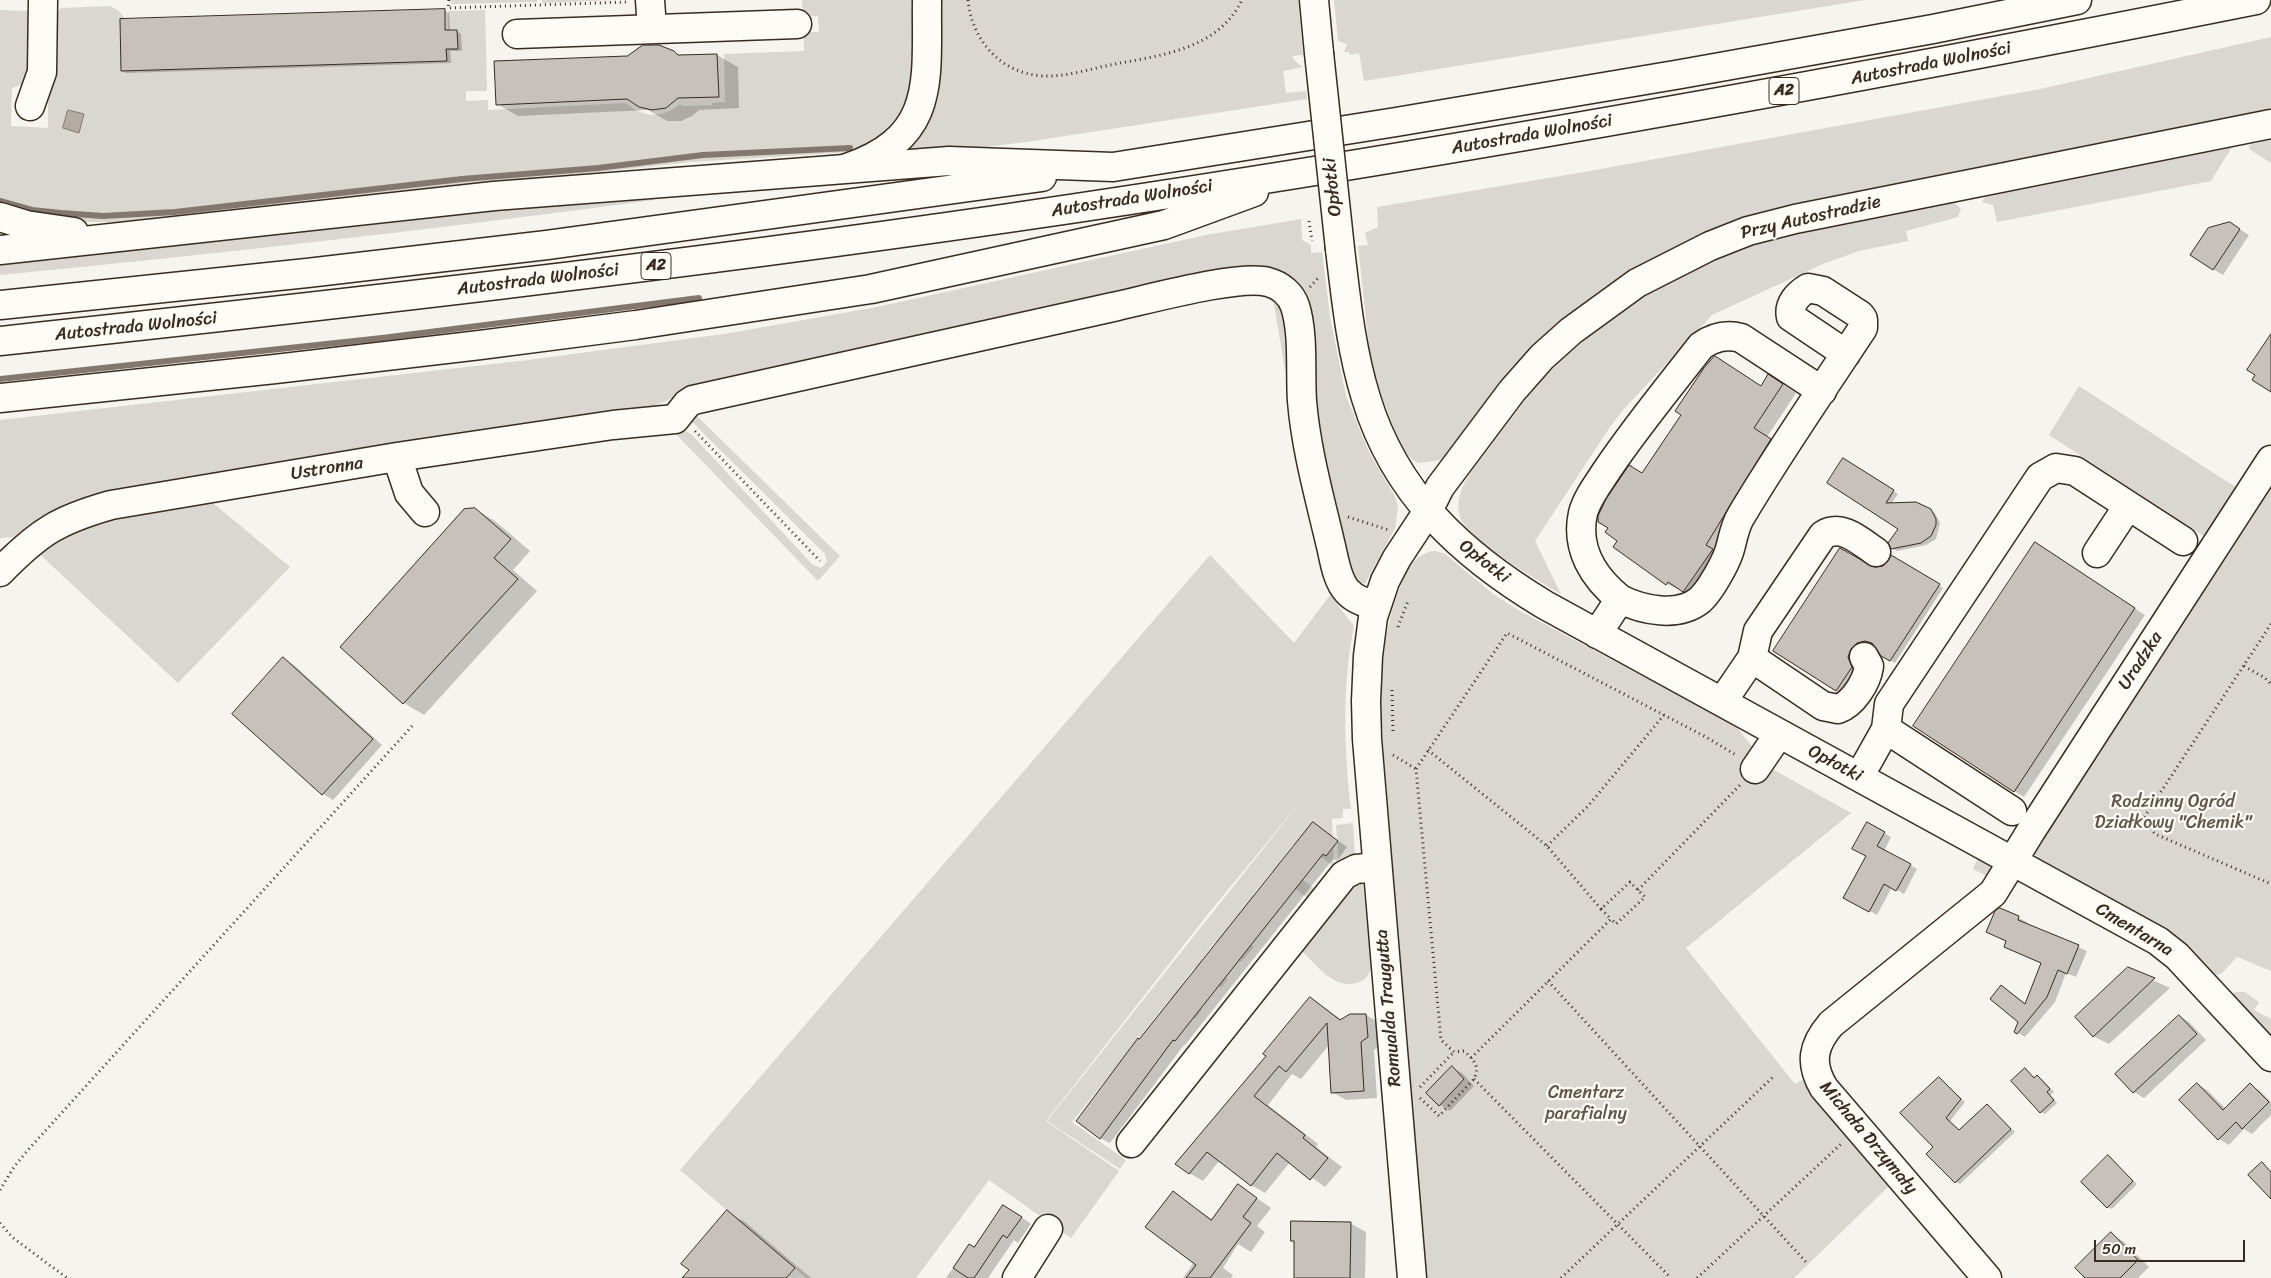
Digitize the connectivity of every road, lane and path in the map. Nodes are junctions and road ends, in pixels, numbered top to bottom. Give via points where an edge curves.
1 (43, 0) edge
2 (449, 0) edge
3 (540, 0) edge
4 (927, 0) edge
5 (968, 0) edge
6 (1242, 0) edge
7 (1314, 0) edge
8 (2077, 0) edge
9 (2256, 0) edge
10 (643, 1) edge
11 (540, 6) junction
12 (797, 24) dead end
13 (652, 29) junction
14 (517, 34) dead end
15 (30, 106) dead end
16 (2271, 124) edge
17 (1113, 167) junction
18 (843, 170) junction
19 (1310, 172) junction
20 (0, 217) edge
21 (1309, 221) dead end
22 (145, 234) junction
23 (1312, 241) dead end
24 (0, 250) edge
25 (0, 305) edge
26 (0, 341) edge
27 (1846, 354) dead end
28 (1822, 392) junction
29 (0, 398) edge
30 (675, 419) junction
31 (397, 457) junction
32 (2271, 460) edge
33 (2128, 506) junction
34 (1428, 511) junction
35 (425, 512) dead end
36 (1323, 512) junction
37 (1396, 534) dead end
38 (2183, 541) dead end
39 (10, 546) edge
40 (1876, 552) dead end
41 (2097, 553) dead end
42 (820, 560) dead end
43 (0, 572) edge
44 (1620, 599) junction
45 (1408, 601) dead end
46 (1376, 605) junction
47 (2271, 624) edge
48 (1397, 631) dead end
49 (1597, 634) junction
50 (1864, 657) dead end
51 (1752, 658) junction
52 (2244, 666) junction
53 (1392, 683) dead end
54 (2271, 684) edge
55 (1722, 702) junction
56 (1664, 715) junction
57 (414, 724) dead end
58 (1886, 729) junction
59 (1779, 734) junction
60 (1380, 738) junction
61 (1393, 747) dead end
62 (1428, 750) junction
63 (1416, 769) junction
64 (1756, 769) junction
65 (1859, 777) junction
66 (2012, 811) dead end
67 (1547, 846) junction
68 (1377, 867) junction
69 (2013, 869) junction
70 (2271, 884) edge
71 (1638, 890) junction
72 (1601, 909) junction
73 (1611, 919) junction
74 (1548, 981) junction
75 (1454, 1052) junction
76 (1471, 1058) junction
77 (2271, 1058) edge
78 (1773, 1077) dead end
79 (1474, 1079) junction
80 (1844, 1141) dead end
81 (1131, 1143) dead end
82 (1700, 1146) junction
83 (0, 1190) edge
84 (1764, 1216) junction
85 (0, 1224) edge
86 (1618, 1224) junction
87 (1048, 1229) dead end
88 (1806, 1262) dead end
89 (67, 1278) edge
90 (1017, 1278) edge
91 (1412, 1278) edge
92 (1561, 1278) edge
93 (1671, 1278) edge
94 (1697, 1278) edge
95 (1987, 1278) edge

1 - 15 main road via 42,72
2 - 11 path via 448,8
3 - 11 path
4 - 18 main road via 926,84 916,114 907,129 887,149
5 - 6 path via 982,43 1000,62 1015,70 1045,76 1189,48 1227,22
7 - 34 main road, Opłotki, bridge via 1340,249 1356,363 1366,400 1389,453
8 - 17 main road, Autostrada Wolności / A2 via 1933,29 1416,119
9 - 19 main road, Autostrada Wolności / A2 via 1795,89
10 - 11 path
10 - 13 main road
12 - 13 main road
13 - 14 main road
16 - 34 main road, Przy Autostradzie via 1778,223 1690,254 1619,294 1542,357 1512,391 1440,487
17 - 18 main road via 950,161
17 - 25 main road, Autostrada Wolności / A2 via 547,245
18 - 22 main road via 494,196
19 - 26 main road, Autostrada Wolności / A2 via 734,256 309,308
19 - 29 main road via 1164,225 894,286 626,327
20 - 22 main road via 58,230
21 - 23 path
22 - 24 main road
27 - 28 main road
28 - 44 main road via 1740,517 1726,559 1700,600 1680,608 1658,610
28 - 44 main road via 1741,338 1715,338 1701,346 1617,455 1583,513 1586,559 1600,580
30 - 31 main road, Ustronna
30 - 36 main road via 693,400 1181,292 1243,281 1264,281 1283,290 1295,307 1305,429
30 - 42 path via 702,437
31 - 35 main road via 408,493
31 - 39 main road, Ustronna via 111,505 75,516
32 - 69 main road, Uradzka
33 - 38 main road
33 - 41 main road
33 - 58 main road via 2075,471 2056,468 2040,477 1889,704
34 - 46 main road, Przy Autostradzie via 1397,558
34 - 49 main road, Opłotki via 1460,545 1501,577
36 - 37 path via 1336,513
36 - 46 main road via 1345,590 1358,600
39 - 43 main road, Ustronna
40 - 51 main road via 1844,532 1829,531 1823,535 1758,631
44 - 49 main road
45 - 48 path
46 - 60 main road, Romualda Traugutta via 1367,664
47 - 52 path
49 - 55 main road, Opłotki
50 - 51 main road via 1869,666 1865,680 1848,704 1838,710 1823,706
51 - 55 main road
52 - 54 path
52 - 70 path via 2143,819 2155,834
53 - 60 path
55 - 59 main road, Opłotki
56 - 62 path via 1507,633
56 - 64 path
56 - 67 path via 1588,806
57 - 83 path via 28,1150
58 - 65 main road
58 - 66 main road
59 - 64 main road
59 - 65 main road, Opłotki
60 - 68 main road, Romualda Traugutta
61 - 63 path via 1393,756
62 - 63 path
62 - 67 path
63 - 75 path via 1441,1040
64 - 71 path
65 - 69 main road, Opłotki
67 - 72 path
68 - 81 main road via 1356,869 1344,875
68 - 91 main road, Romualda Traugutta
69 - 77 main road, Cmentarna via 2148,935 2167,948
69 - 95 main road, Michała Drzymały via 1993,892 1831,1024 1817,1043 1815,1055 1818,1078 1824,1088
71 - 72 path via 1630,882
71 - 73 path via 1645,897 1616,924
72 - 73 path
73 - 74 path
74 - 76 path
74 - 82 path
75 - 76 path via 1464,1052
75 - 79 path via 1414,1093 1439,1116
76 - 79 path via 1476,1063
78 - 82 path
79 - 86 path
80 - 84 path
82 - 84 path
82 - 86 path
84 - 88 path
84 - 94 path
85 - 89 path via 12,1237
86 - 92 path
86 - 93 path
87 - 90 main road

